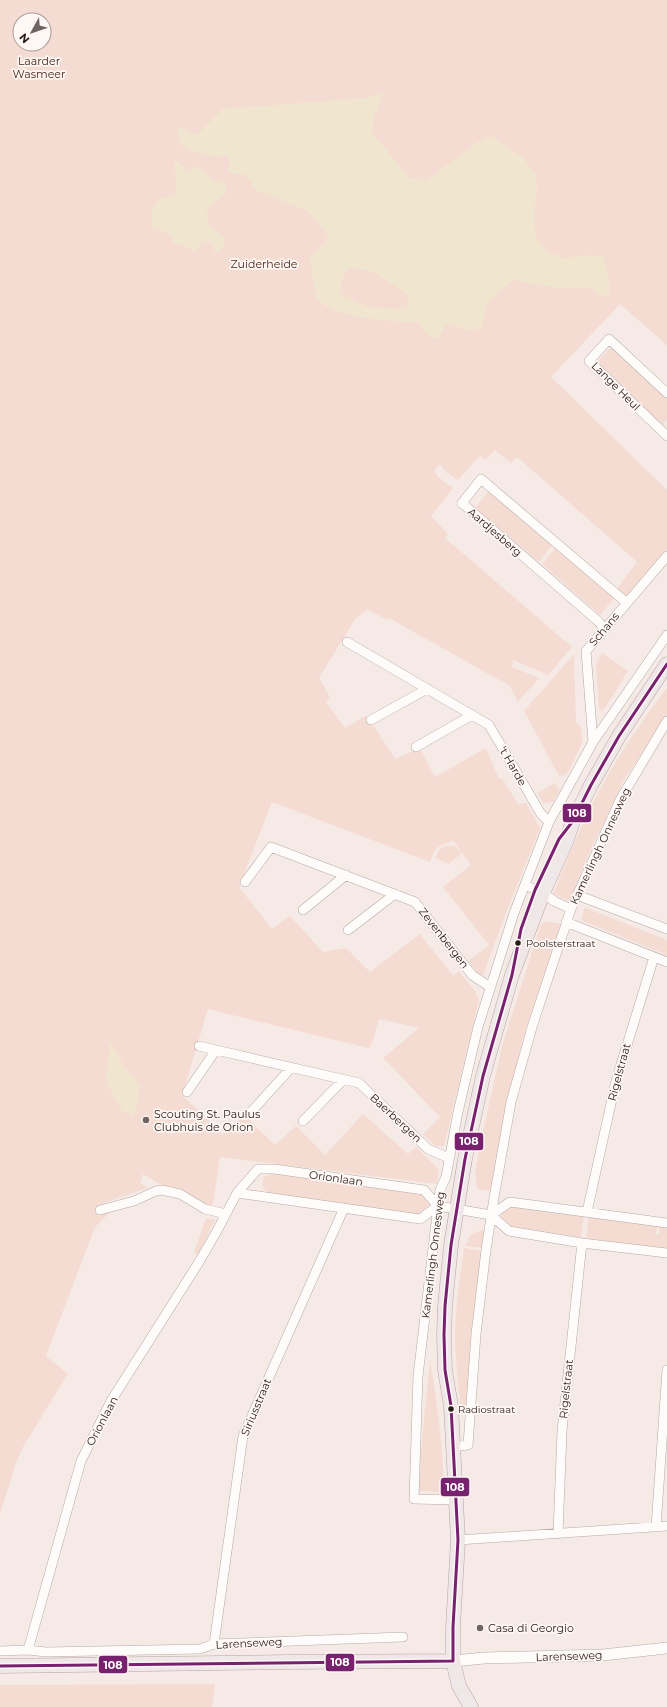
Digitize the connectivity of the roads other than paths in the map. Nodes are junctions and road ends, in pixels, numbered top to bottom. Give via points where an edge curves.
1 (667, 394) edge
2 (667, 436) edge
3 (667, 556) edge
4 (627, 604) junction
5 (604, 629) junction
6 (667, 635) edge
7 (347, 642) dead end
8 (667, 664) edge
9 (427, 690) junction
10 (472, 715) junction
11 (371, 720) dead end
12 (667, 721) edge
13 (593, 742) junction
14 (416, 747) dead end
15 (549, 822) junction
16 (346, 875) junction
17 (245, 882) dead end
18 (535, 889) junction
19 (395, 894) junction
20 (577, 895) junction
21 (571, 909) junction
22 (303, 910) dead end
23 (566, 922) junction
24 (666, 927) edge
25 (348, 930) dead end
26 (654, 957) junction
27 (667, 962) edge
28 (490, 987) junction
29 (199, 1046) dead end
30 (216, 1050) junction
31 (292, 1068) junction
32 (343, 1080) junction
33 (187, 1092) dead end
34 (250, 1113) dead end
35 (303, 1121) dead end
36 (449, 1158) junction
37 (236, 1193) junction
38 (438, 1206) junction
39 (344, 1208) junction
40 (457, 1209) junction
41 (100, 1210) dead end
42 (587, 1212) junction
43 (226, 1214) junction
44 (491, 1214) junction
45 (667, 1223) edge
46 (582, 1243) junction
47 (667, 1253) edge
48 (667, 1370) edge
49 (453, 1447) junction
50 (456, 1500) junction
51 (667, 1526) edge
52 (656, 1527) junction
53 (558, 1534) junction
54 (458, 1540) junction
55 (403, 1637) dead end
56 (214, 1644) junction
57 (667, 1648) edge
58 (28, 1650) junction
59 (0, 1651) edge
60 (453, 1661) junction
61 (0, 1666) edge
62 (471, 1707) edge

1 - 2 street, Lange Heul via 609,339 589,361
3 - 4 street, Schans
4 - 5 street, Schans
4 - 5 street, Aardjesberg via 481,479 462,503
5 - 13 street, Schans via 586,651
6 - 13 street, Kamerlingh Onnesweg
7 - 9 street, 't Harde
8 - 18 main road, Kamerlingh Onnesweg via 619,736 573,821 559,839
9 - 10 street, 't Harde
9 - 11 street
10 - 14 street
10 - 15 street, 't Harde via 489,725 541,814
12 - 20 street, Kamerlingh Onnesweg via 620,800
13 - 15 street, Kamerlingh Onnesweg
15 - 18 street, Kamerlingh Onnesweg
16 - 17 street, Zevenbergen via 271,847
16 - 19 street, Zevenbergen
16 - 22 street
18 - 21 street, Kamerlingh Onnesweg
18 - 28 street, Kamerlingh Onnesweg via 514,913
18 - 40 main road, Kamerlingh Onnesweg via 521,929 512,975 483,1076
19 - 25 street
19 - 28 street, Zevenbergen via 415,902 472,975
20 - 21 street, Kamerlingh Onnesweg
20 - 24 street
21 - 23 street, Kamerlingh Onnesweg
23 - 26 street
23 - 44 street, Kamerlingh Onnesweg via 511,1102
26 - 27 street
26 - 42 street, Rigelstraat via 616,1081
28 - 36 street, Kamerlingh Onnesweg via 467,1073
29 - 30 street, Baerbergen
30 - 31 street, Baerbergen
30 - 33 street
31 - 32 street, Baerbergen
31 - 34 street
32 - 35 street
32 - 36 street, Baerbergen via 359,1083 428,1149
36 - 38 street, Kamerlingh Onnesweg
37 - 38 street, Orionlaan via 258,1170 274,1169 424,1190
37 - 39 street
37 - 43 street, Orionlaan
38 - 39 street via 420,1219
38 - 40 street
38 - 50 street, Kamerlingh Onnesweg via 418,1376 414,1498
39 - 56 street, Siriusstraat via 243,1436
40 - 44 street
40 - 49 main road, Kamerlingh Onnesweg via 445,1306 444,1336
41 - 43 street via 162,1190 180,1194 205,1209
42 - 44 street via 510,1202
42 - 45 street
43 - 58 street, Orionlaan via 199,1262 111,1401 81,1461
44 - 46 street via 509,1231
44 - 49 street, Kamerlingh Onnesweg via 476,1334 468,1445
46 - 47 street
46 - 53 street, Rigelstraat via 562,1431
48 - 52 street
49 - 50 main road, Kamerlingh Onnesweg
50 - 54 main road, Kamerlingh Onnesweg
51 - 52 street
52 - 53 street
53 - 54 street
54 - 60 main road, Kamerlingh Onnesweg
55 - 56 street, Larenseweg
56 - 58 street, Larenseweg via 200,1650
57 - 60 street, Larenseweg via 604,1655
58 - 59 street, Larenseweg
60 - 61 main road, Larenseweg
60 - 62 main road, Kamerlingh Onnesweg via 459,1686

